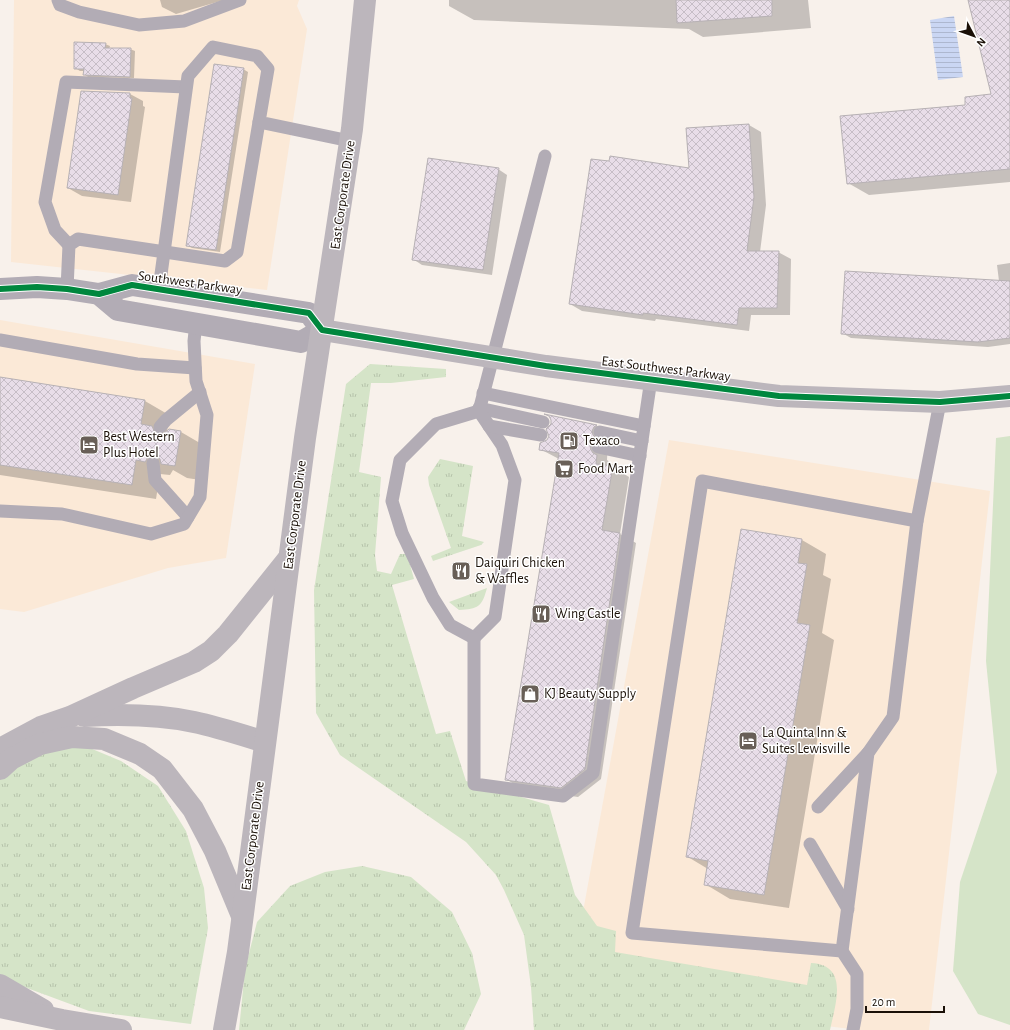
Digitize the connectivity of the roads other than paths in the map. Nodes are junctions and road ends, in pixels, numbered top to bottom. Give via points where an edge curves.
1 (58, 0) edge
2 (240, 0) edge
3 (365, 0) edge
4 (186, 87) junction
5 (259, 122) junction
6 (350, 141) junction
7 (545, 156) dead end
8 (69, 245) junction
9 (164, 253) junction
10 (0, 289) edge
11 (66, 289) junction
12 (159, 289) junction
13 (98, 294) junction
14 (196, 323) junction
15 (322, 330) junction
16 (0, 340) edge
17 (494, 357) junction
18 (196, 368) junction
19 (651, 379) junction
20 (200, 392) junction
21 (483, 393) junction
22 (1010, 396) edge
23 (940, 402) junction
24 (479, 409) junction
25 (489, 426) junction
26 (644, 426) junction
27 (160, 427) dead end
28 (600, 432) dead end
29 (642, 441) junction
30 (598, 447) dead end
31 (640, 456) junction
32 (153, 463) dead end
33 (0, 511) edge
34 (188, 517) junction
35 (917, 521) junction
36 (289, 558) junction
37 (474, 638) junction
38 (70, 717) junction
39 (265, 742) junction
40 (0, 748) edge
41 (868, 753) junction
42 (0, 768) edge
43 (818, 807) dead end
44 (810, 844) dead end
45 (848, 909) junction
46 (243, 917) junction
47 (842, 951) junction
48 (0, 985) edge
49 (0, 1007) edge
50 (62, 1020) junction
51 (121, 1030) edge
52 (224, 1030) edge
53 (853, 1030) edge

1 - 2 lane via 60,5 79,12 138,26 184,21
3 - 6 main road, East Corporate Drive
4 - 5 lane via 188,76 213,47 257,56 268,69
4 - 8 lane via 66,82 45,202 55,230
4 - 9 lane
5 - 6 lane
5 - 9 lane via 237,252 225,261
6 - 15 main road, East Corporate Drive
7 - 17 lane
8 - 9 lane via 78,239
8 - 11 lane
9 - 12 lane
10 - 11 street, Southwest Parkway
11 - 13 street, Southwest Parkway
12 - 13 street, Southwest Parkway via 132,285
12 - 15 street, Southwest Parkway via 309,313
13 - 14 street, Southwest Parkway via 118,310
14 - 15 street, Southwest Parkway via 301,342
14 - 18 lane
15 - 17 main road, East Southwest Parkway
15 - 36 main road, East Corporate Drive
16 - 18 lane via 137,364
17 - 19 main road, East Southwest Parkway
17 - 21 lane
18 - 20 lane via 196,381
19 - 23 main road, East Southwest Parkway via 780,396
19 - 26 lane
20 - 27 lane
20 - 34 lane via 207,415 200,497
21 - 24 lane
21 - 26 lane
22 - 23 main road, East Southwest Parkway
23 - 35 lane
24 - 25 lane
24 - 25 lane via 542,429
24 - 37 lane via 436,424 400,460 392,501 402,533 433,598 450,625
25 - 37 lane via 502,445 515,480 495,617
26 - 29 lane
28 - 29 lane
29 - 31 lane
30 - 31 lane
31 - 37 lane via 593,773 563,796 474,784
32 - 34 lane via 155,480
33 - 34 lane via 62,514 151,534 184,524
35 - 41 lane via 894,717
35 - 47 lane via 702,481 632,933
36 - 38 main road via 228,634 211,651 187,666
36 - 39 main road, East Corporate Drive
38 - 39 main road via 123,714 158,716 194,722
38 - 40 main road via 41,727
39 - 46 main road, East Corporate Drive
41 - 43 lane
41 - 45 lane
42 - 46 main road via 11,759 40,744 72,737 104,739 140,754 162,768 193,808 215,851
44 - 45 lane
45 - 47 lane
46 - 52 main road, East Corporate Drive
47 - 53 lane via 856,974 857,1009
48 - 50 main road
49 - 50 main road
50 - 51 main road

